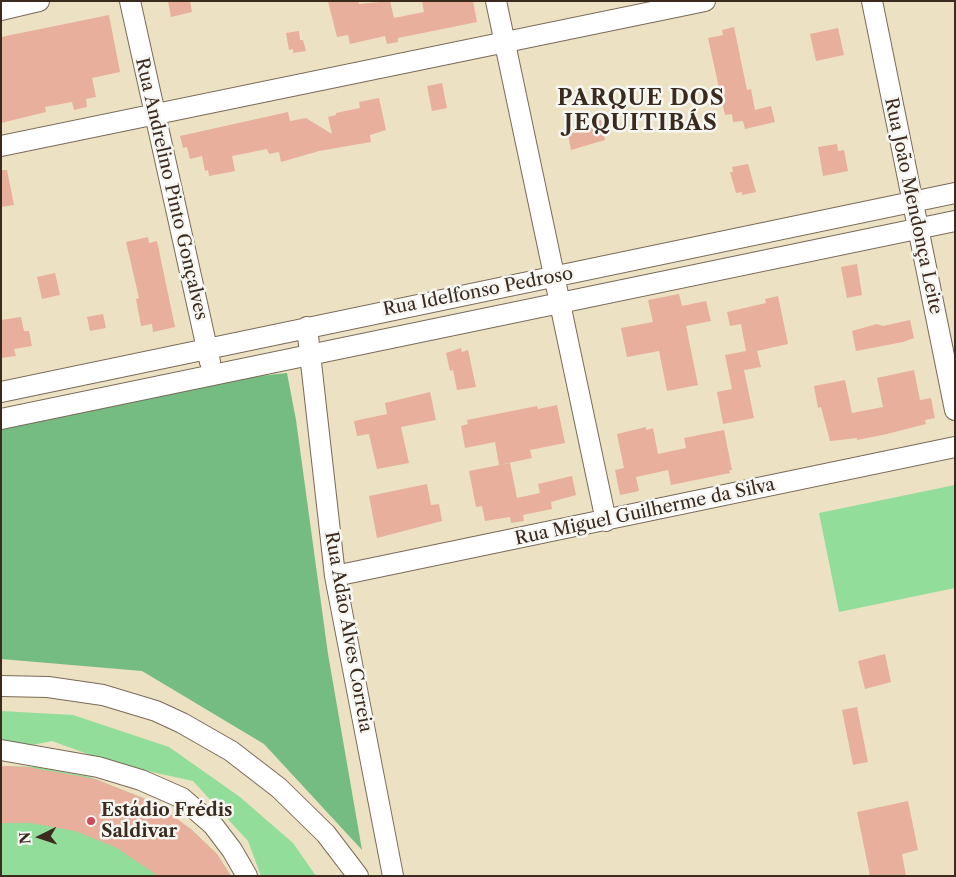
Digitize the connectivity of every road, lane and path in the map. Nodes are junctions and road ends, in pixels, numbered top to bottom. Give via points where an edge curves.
1 (39, 1) edge
2 (130, 1) edge
3 (496, 1) edge
4 (705, 1) edge
5 (872, 1) edge
6 (1, 10) edge
7 (505, 43) junction
8 (154, 115) junction
9 (1, 146) edge
10 (955, 193) edge
11 (912, 202) junction
12 (955, 221) edge
13 (917, 229) junction
14 (554, 277) junction
15 (560, 304) junction
16 (308, 327) junction
17 (207, 349) junction
18 (311, 356) junction
19 (212, 376) junction
20 (1, 392) edge
21 (955, 410) edge
22 (1, 419) edge
23 (955, 447) edge
24 (606, 521) junction
25 (335, 576) junction
26 (1, 686) edge
27 (1, 750) edge
28 (247, 876) edge
29 (358, 876) edge
30 (392, 876) edge

1 - 6 street
2 - 8 street, Rua Andrelino Pinto Gonçalves
3 - 7 street
4 - 7 street
5 - 11 street, Rua João Mendonça Leite
7 - 8 street
7 - 14 street
8 - 9 street
8 - 17 street, Rua Andrelino Pinto Gonçalves
10 - 11 street, Rua Idelfonso Pedroso
11 - 13 street, Rua João Mendonça Leite
11 - 14 street, Rua Idelfonso Pedroso
12 - 13 street, Rua Idelfonso Pedroso
13 - 15 street, Rua Idelfonso Pedroso
13 - 21 street, Rua João Mendonça Leite
14 - 15 street
14 - 16 street, Rua Idelfonso Pedroso
15 - 18 street, Rua Idelfonso Pedroso
15 - 24 street
16 - 17 street, Rua Idelfonso Pedroso
16 - 18 street, Rua Adão Alves Correia
17 - 19 street, Rua Andrelino Pinto Gonçalves
17 - 20 street, Rua Idelfonso Pedroso
18 - 19 street, Rua Idelfonso Pedroso
18 - 25 street, Rua Adão Alves Correia
19 - 22 street, Rua Idelfonso Pedroso
23 - 24 street, Rua Miguel Guilherme da Silva
24 - 25 street, Rua Miguel Guilherme da Silva
25 - 30 street, Rua Adão Alves Correia
26 - 29 street via 48,687 103,695 182,722 231,751 279,788 326,834
27 - 28 street via 98,767 141,780 182,798 213,826

